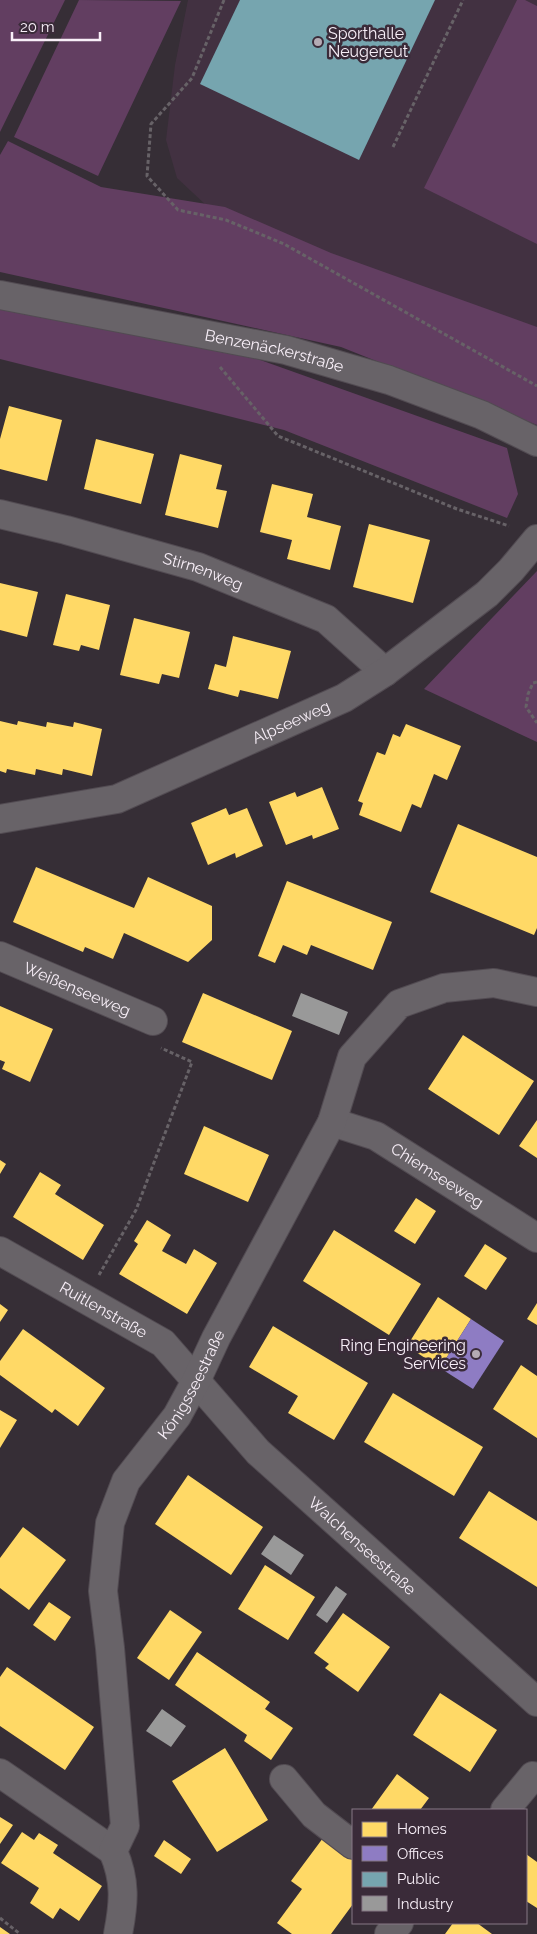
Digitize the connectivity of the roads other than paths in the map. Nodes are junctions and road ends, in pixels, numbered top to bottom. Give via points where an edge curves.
1 (0, 294) edge
2 (537, 442) edge
3 (0, 514) edge
4 (537, 539) edge
5 (385, 672) junction
6 (0, 818) edge
7 (0, 956) edge
8 (537, 992) edge
9 (154, 1021) dead end
10 (332, 1122) junction
11 (537, 1238) edge
12 (0, 1251) edge
13 (196, 1381) junction
14 (537, 1702) edge
15 (0, 1773) edge
16 (532, 1776) dead end
17 (284, 1779) dead end
18 (506, 1809) edge
19 (352, 1844) edge
20 (113, 1851) junction
21 (398, 1924) edge
22 (118, 1934) edge
23 (389, 1934) edge

1 - 2 street, Benzenäckerstraße via 286,350 389,380 482,414
3 - 5 street, Stirnenweg via 198,567 326,619
4 - 5 street, Alpseeweg via 487,594
5 - 6 street, Alpseeweg via 344,698 117,799
7 - 9 street, Weißenseeweg
8 - 10 street, Königsseestraße via 494,983 444,988 399,1004 352,1057
10 - 11 street, Chiemseeweg via 376,1136
10 - 13 street, Königsseestraße
12 - 13 street, Ruitlenstraße via 163,1343
13 - 14 street, Walchenseestraße via 258,1452
13 - 20 street, Königsseestraße via 176,1416 126,1481 110,1523 103,1591 125,1826
15 - 20 street
16 - 18 street
17 - 19 street via 314,1815
20 - 22 street via 120,1868 124,1904
21 - 23 street

